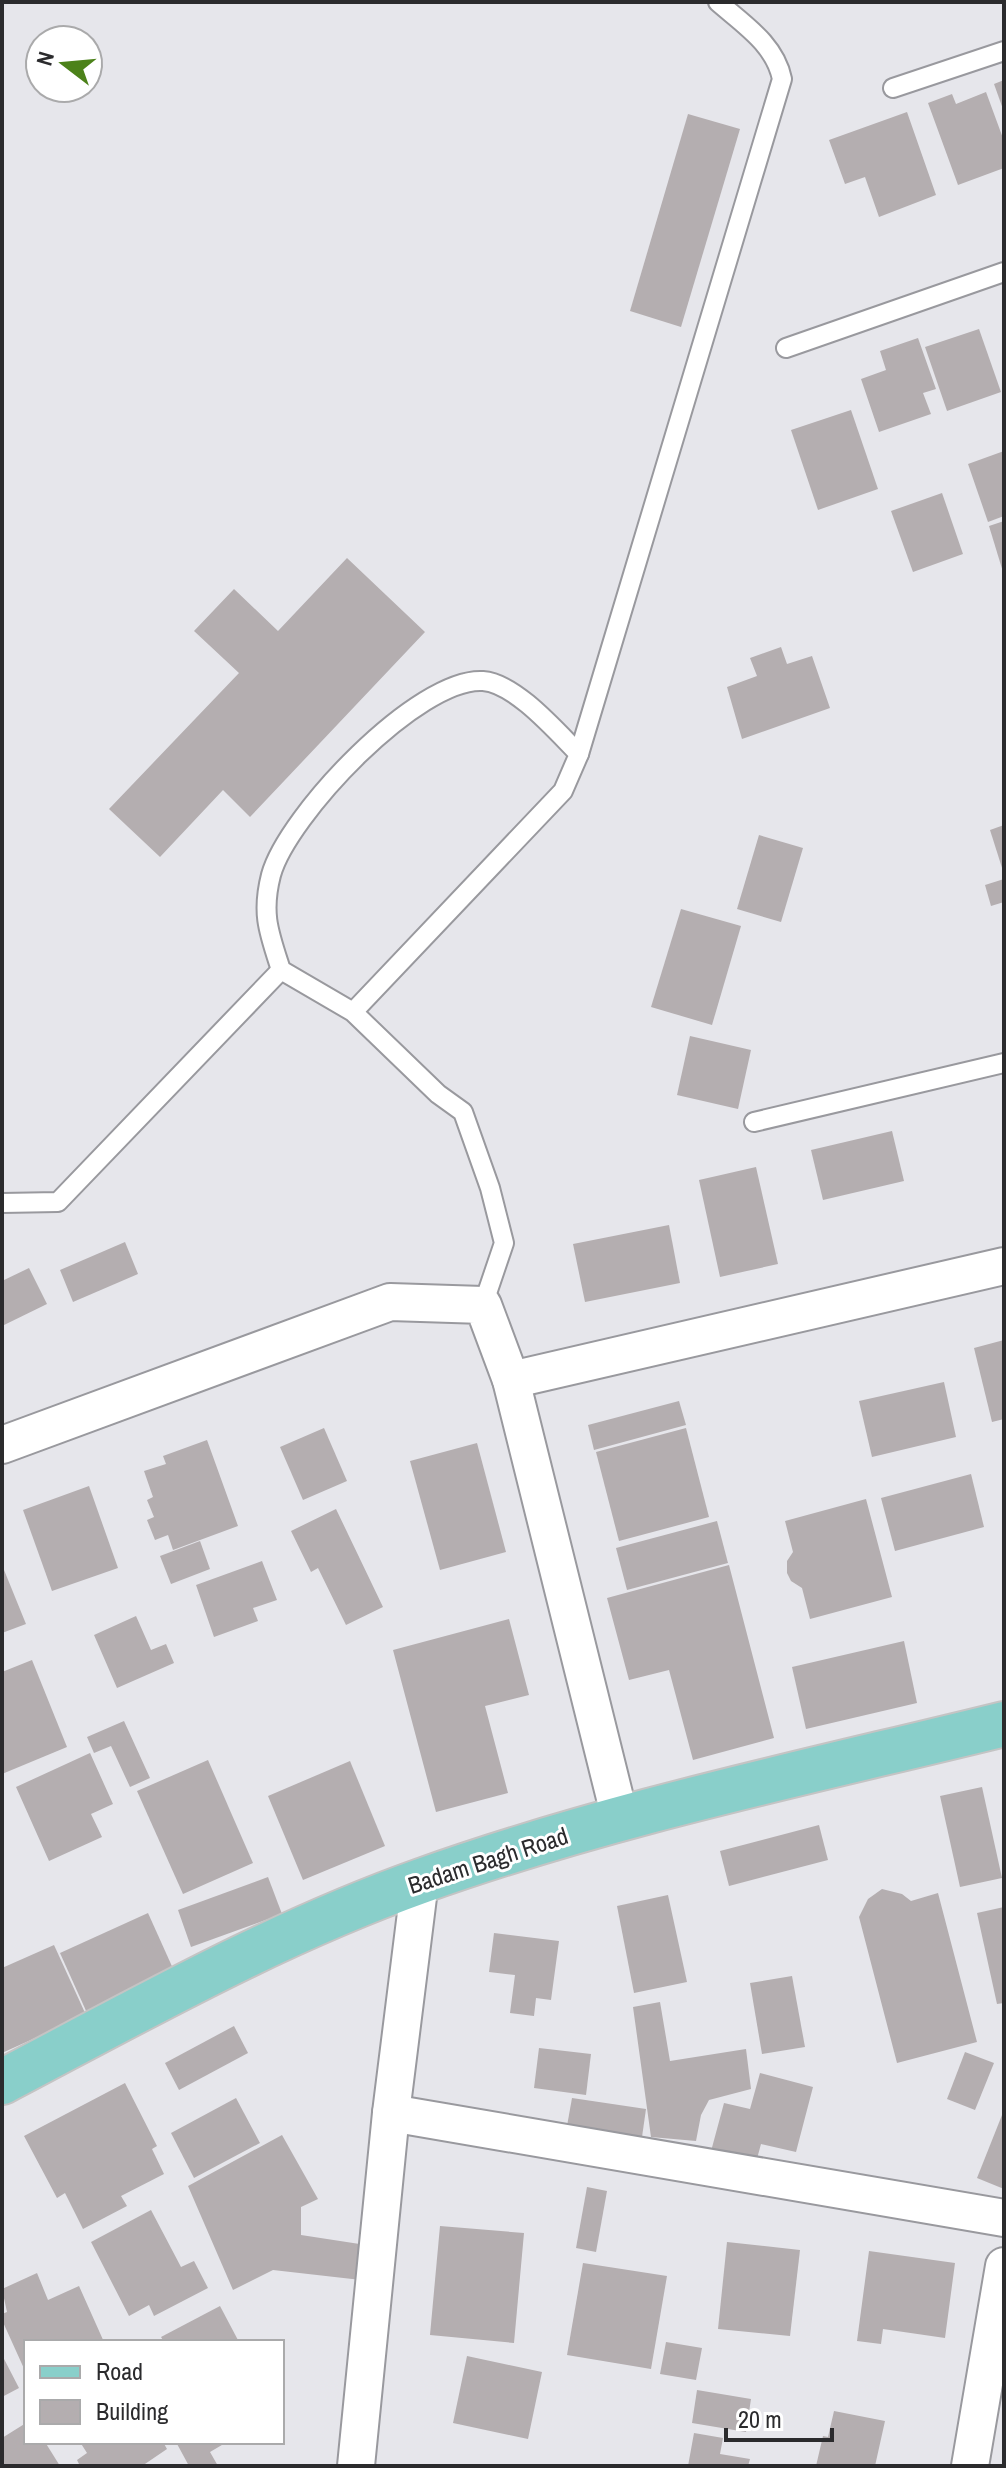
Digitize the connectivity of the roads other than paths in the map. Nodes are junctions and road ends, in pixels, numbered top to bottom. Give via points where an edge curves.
1 (718, 2) edge
2 (1004, 51) edge
3 (893, 88) dead end
4 (1004, 272) edge
5 (786, 348) dead end
6 (579, 754) junction
7 (281, 970) junction
8 (353, 1012) junction
9 (1004, 1063) edge
10 (754, 1122) dead end
11 (2, 1203) edge
12 (1004, 1266) edge
13 (483, 1305) junction
14 (511, 1380) junction
15 (2, 1445) edge
16 (1004, 1724) edge
17 (620, 1818) junction
18 (420, 1881) junction
19 (2, 2082) edge
20 (391, 2113) junction
21 (1004, 2218) edge
22 (1004, 2266) edge
23 (356, 2466) edge
24 (970, 2466) edge

1 - 6 lane via 769,47 782,79
2 - 3 lane
4 - 5 lane
6 - 7 lane via 517,696 485,681 443,689 398,717 299,820 272,873 264,917
6 - 8 lane via 563,791
7 - 8 lane
7 - 11 lane via 58,1202
8 - 13 lane via 463,1112 504,1243
9 - 10 lane
12 - 14 street
13 - 14 street
13 - 15 street via 390,1302
14 - 17 street
16 - 17 main road, Badam Bagh Road
17 - 18 main road, Badam Bagh Road
18 - 19 main road, Badam Bagh Road via 281,1938
18 - 20 street
20 - 21 street
20 - 23 street
22 - 24 street

